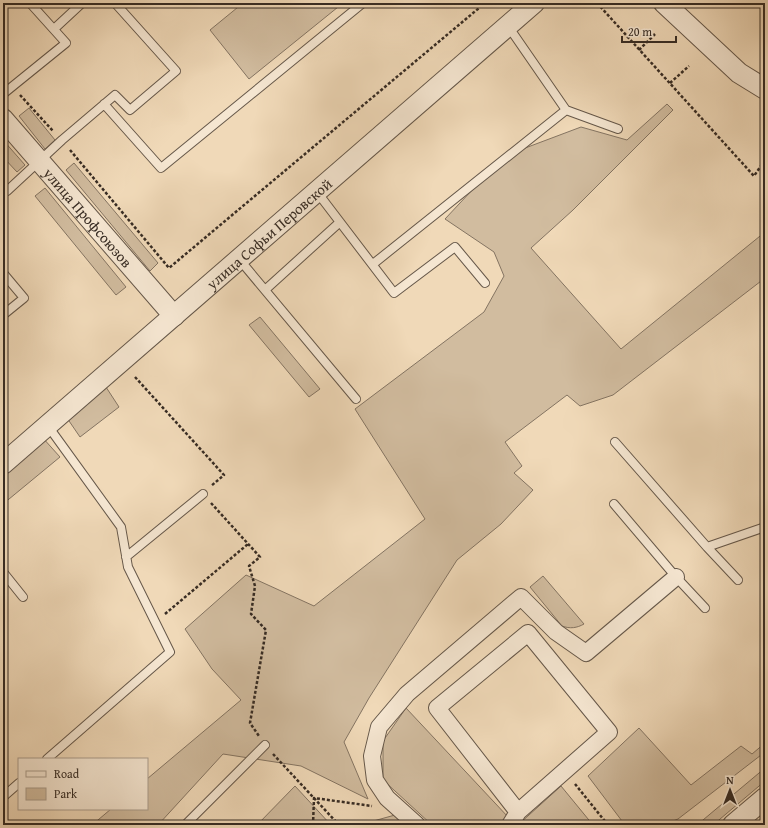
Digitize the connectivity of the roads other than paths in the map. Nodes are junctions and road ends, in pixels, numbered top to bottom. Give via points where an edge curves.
1 (30, 3) edge
2 (82, 3) edge
3 (115, 3) edge
4 (363, 3) edge
5 (534, 3) edge
6 (664, 3) edge
7 (508, 26) junction
8 (54, 30) junction
9 (765, 89) edge
10 (3, 94) edge
11 (104, 104) junction
12 (566, 110) junction
13 (3, 118) edge
14 (618, 129) dead end
15 (40, 161) junction
16 (7, 191) dead end
17 (317, 192) junction
18 (340, 222) junction
19 (239, 259) junction
20 (373, 264) junction
21 (3, 273) edge
22 (485, 283) dead end
23 (265, 290) junction
24 (3, 315) edge
25 (174, 316) junction
26 (356, 399) dead end
27 (48, 425) junction
28 (615, 442) dead end
29 (3, 463) edge
30 (203, 494) road end
31 (614, 504) dead end
32 (765, 527) edge
33 (707, 547) junction
34 (126, 557) junction
35 (3, 572) edge
36 (676, 577) junction
37 (738, 580) dead end
38 (23, 597) dead end
39 (705, 608) dead end
40 (265, 745) road end
41 (48, 758) edge
42 (18, 784) edge
43 (3, 797) edge
44 (765, 798) edge
45 (514, 818) edge
46 (185, 825) edge
47 (417, 825) edge
48 (733, 825) edge

1 - 8 lane
2 - 8 lane
3 - 11 lane via 176,71 130,110 115,95
4 - 11 lane via 161,168
5 - 7 street, улица Софьи Перовской
6 - 9 street via 739,74
7 - 12 lane
7 - 17 street, улица Софьи Перовской
8 - 10 lane via 66,43
11 - 15 lane
12 - 14 lane
12 - 20 lane
13 - 15 street, улица Профсоюзов
15 - 16 lane
15 - 25 street, улица Профсоюзов
17 - 18 lane
17 - 19 street, улица Софьи Перовской
18 - 20 lane
18 - 23 lane
19 - 23 lane
19 - 25 street, улица Софьи Перовской
20 - 22 lane via 394,293 455,247
21 - 24 lane via 24,298
23 - 26 lane
25 - 27 street, улица Софьи Перовской
27 - 29 street, улица Софьи Перовской
27 - 34 lane via 121,527
28 - 33 lane
30 - 34 lane
31 - 36 lane
32 - 33 lane
33 - 37 lane
34 - 41 lane via 128,567 170,652
35 - 38 lane
36 - 39 lane
36 - 47 street via 586,653 556,632 521,597 407,694 379,727 372,756 375,780 387,798
40 - 46 lane
42 - 43 lane
44 - 48 street
45 - 45 street via 610,732 528,633 437,708

